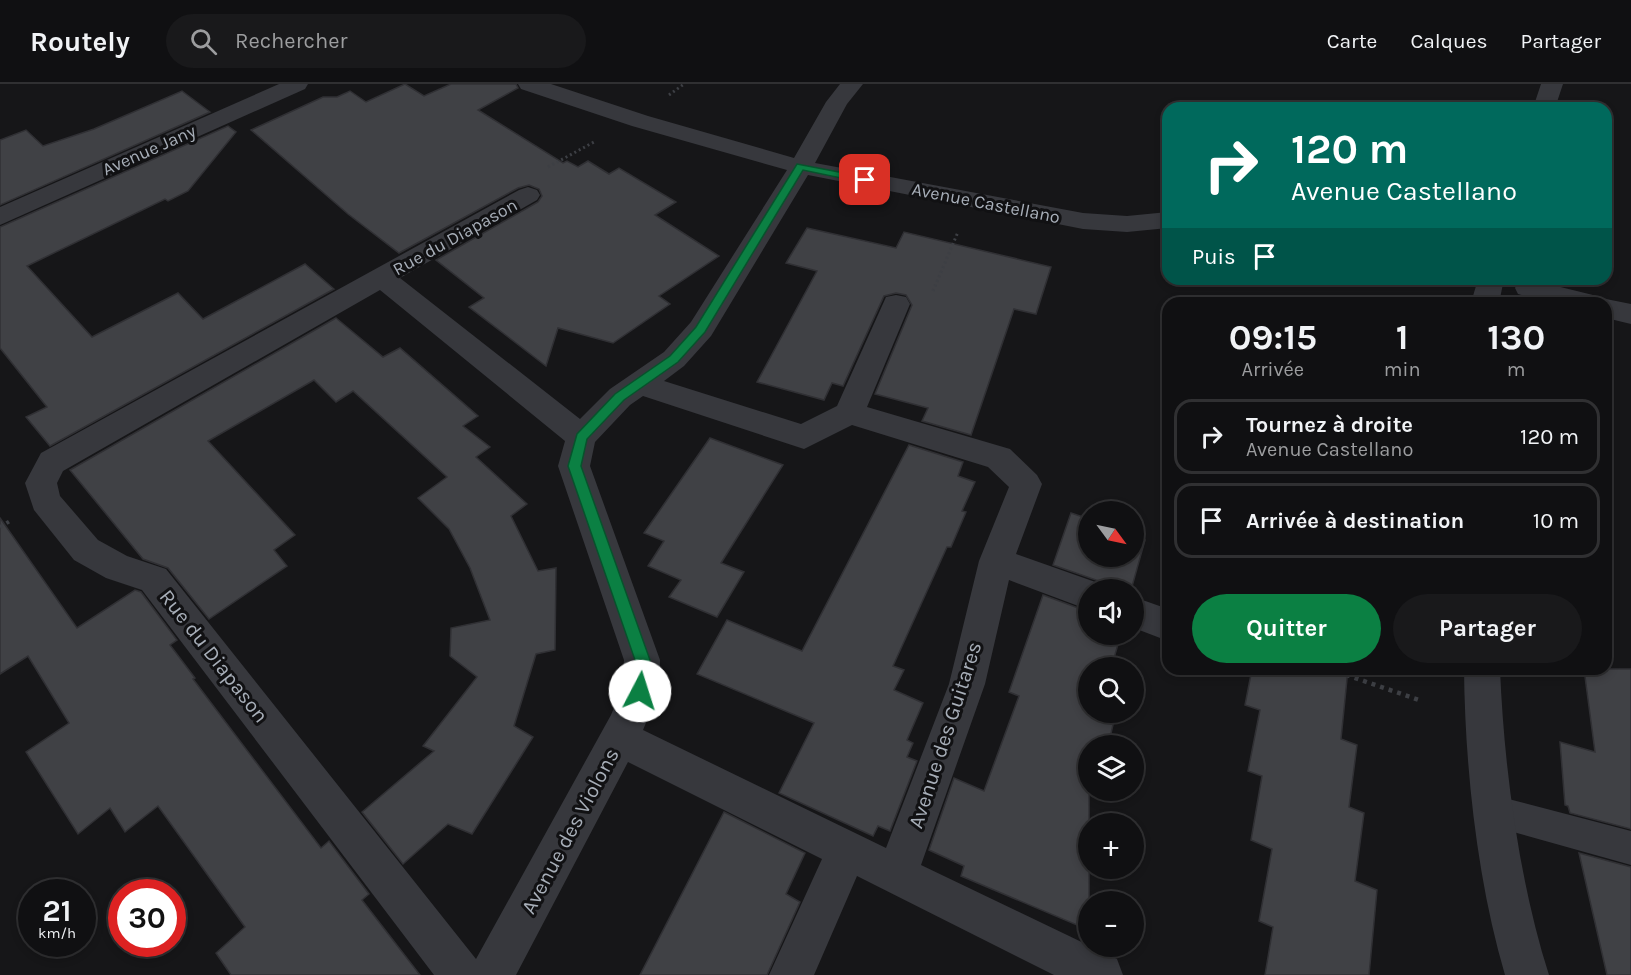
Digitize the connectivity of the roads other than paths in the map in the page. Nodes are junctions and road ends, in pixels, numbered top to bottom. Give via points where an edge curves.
1 (297, 84) edge
2 (529, 84) edge
3 (852, 84) edge
4 (1552, 84) edge
5 (1547, 102) edge
6 (801, 166) junction
7 (528, 195) road end
8 (0, 217) edge
9 (1162, 221) edge
10 (381, 278) junction
11 (1528, 288) dead end
12 (1563, 297) edge
13 (896, 304) road end
14 (1612, 309) edge
15 (1631, 314) edge
16 (639, 384) junction
17 (849, 413) junction
18 (581, 437) junction
19 (996, 561) junction
20 (1078, 591) edge
21 (1144, 616) edge
22 (1162, 623) edge
23 (1482, 675) edge
24 (620, 738) junction
25 (1493, 811) junction
26 (1631, 848) edge
27 (848, 850) junction
28 (896, 873) junction
29 (461, 975) edge
30 (492, 975) edge
31 (791, 975) edge
32 (1101, 975) edge
33 (1527, 975) edge

1 - 8 street, Avenue Jany
2 - 6 street, Avenue Castellano via 685,135
3 - 6 street via 837,102
4 - 5 street
6 - 9 street, Avenue Castellano via 1083,221 1127,224
6 - 16 street via 700,329 674,359
7 - 10 street, Rue du Diapason
10 - 18 street, Rue du Diapason
10 - 29 street, Rue du Diapason via 52,462 41,483 45,501 86,550 118,568 154,579
11 - 12 street
13 - 17 street
14 - 15 street
16 - 17 street via 804,437
16 - 18 street via 620,397
17 - 19 street, Avenue des Guitares via 999,458 1026,484
18 - 24 street, Avenue des Violons via 574,466 642,660 640,691
19 - 20 street
19 - 28 street, Avenue des Guitares via 967,684
21 - 22 street
23 - 25 street
24 - 27 street
24 - 30 street, Avenue des Violons
25 - 26 lane
25 - 33 street via 1517,944
27 - 28 street
27 - 31 street
28 - 32 street

